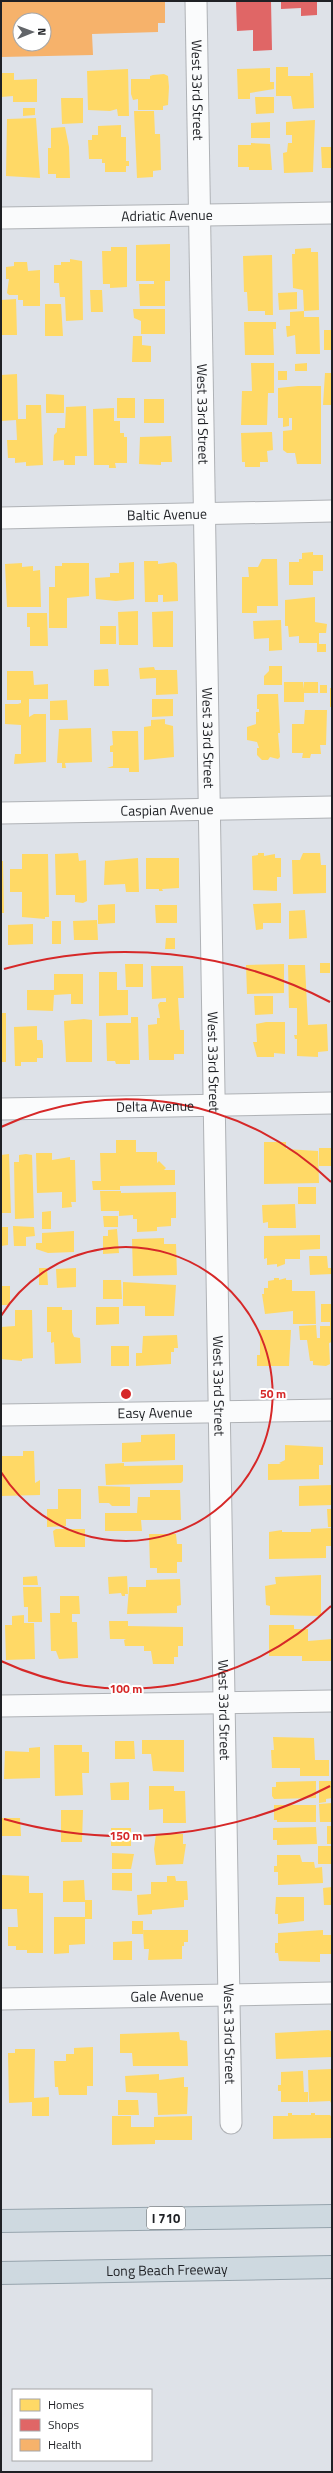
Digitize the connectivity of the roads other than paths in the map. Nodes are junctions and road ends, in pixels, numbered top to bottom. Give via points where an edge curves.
1 (196, 1) edge
2 (332, 213) edge
3 (200, 215) junction
4 (1, 218) edge
5 (332, 511) edge
6 (205, 514) junction
7 (1, 518) edge
8 (332, 807) edge
9 (210, 809) junction
10 (1, 813) edge
11 (332, 1103) edge
12 (214, 1104) junction
13 (1, 1109) edge
14 (332, 1410) edge
15 (219, 1413) junction
16 (1, 1415) edge
17 (332, 1701) edge
18 (224, 1703) junction
19 (1, 1706) edge
20 (332, 1993) edge
21 (229, 1995) junction
22 (1, 1999) edge
23 (231, 2122) dead end
24 (332, 2216) edge
25 (1, 2221) edge
26 (332, 2267) edge
27 (1, 2273) edge

1 - 3 street, West 33rd Street
2 - 3 street, Adriatic Avenue
3 - 4 street, Adriatic Avenue
3 - 6 street, West 33rd Street
5 - 6 street, Baltic Avenue
6 - 7 street, Baltic Avenue
6 - 9 street, West 33rd Street
8 - 9 street, Caspian Avenue
9 - 10 street, Caspian Avenue
9 - 12 street, West 33rd Street
11 - 12 street, Delta Avenue
12 - 13 street, Delta Avenue
12 - 15 street, West 33rd Street
14 - 15 street, Easy Avenue
15 - 16 street, Easy Avenue
15 - 18 street, West 33rd Street
17 - 18 street
18 - 19 street
18 - 21 street, West 33rd Street
20 - 21 street, Gale Avenue
21 - 22 street, Gale Avenue
21 - 23 street, West 33rd Street
24 - 25 highway, I 710
26 - 27 highway, Long Beach Freeway

